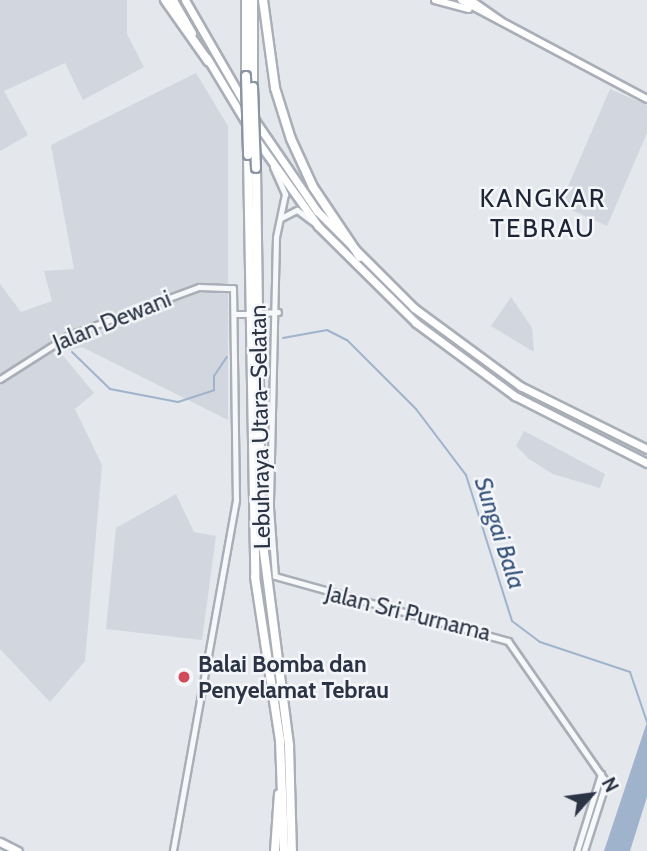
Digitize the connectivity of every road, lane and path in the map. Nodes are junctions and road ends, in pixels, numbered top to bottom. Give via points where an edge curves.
1 (166, 0) edge
2 (173, 0) edge
3 (185, 0) edge
4 (246, 0) edge
5 (253, 0) edge
6 (263, 0) edge
7 (435, 0) edge
8 (461, 0) edge
9 (471, 0) edge
10 (473, 9) junction
11 (526, 37) junction
12 (208, 61) junction
13 (647, 99) edge
14 (271, 164) junction
15 (279, 220) junction
16 (318, 226) junction
17 (360, 257) junction
18 (278, 312) junction
19 (262, 313) dead end
20 (234, 314) junction
21 (246, 314) dead end
22 (0, 379) edge
23 (647, 449) edge
24 (647, 463) edge
25 (282, 770) junction
26 (601, 771) junction
27 (0, 844) edge
28 (11, 851) edge
29 (18, 851) edge
30 (173, 851) edge
31 (275, 851) edge
32 (284, 851) edge
33 (293, 851) edge
34 (577, 851) edge
35 (584, 851) edge

1 - 12 highway
2 - 12 highway
3 - 17 highway via 280,161
4 - 25 highway, Lebuhraya Utara–Selatan, bridge via 256,577
5 - 33 highway, Lebuhraya Utara–Selatan, bridge via 261,529
6 - 17 highway via 275,88 291,139 313,187
7 - 10 main road
8 - 10 main road
9 - 11 main road
10 - 11 main road
11 - 13 main road
12 - 14 highway
14 - 15 street via 285,194
14 - 16 highway
15 - 16 street via 297,210
15 - 18 street
16 - 24 highway via 389,300 493,381
17 - 23 highway via 494,369
18 - 19 street
18 - 26 street, Jalan Sri Purnama via 270,507 275,576 345,600 499,634
20 - 21 street
20 - 22 street, Jalan Dewani via 233,288 199,287 68,336
20 - 30 street via 236,500
25 - 31 highway
25 - 32 highway, Lebuhraya Utara–Selatan
26 - 34 street
26 - 35 street via 606,786
27 - 28 highway
27 - 29 highway

